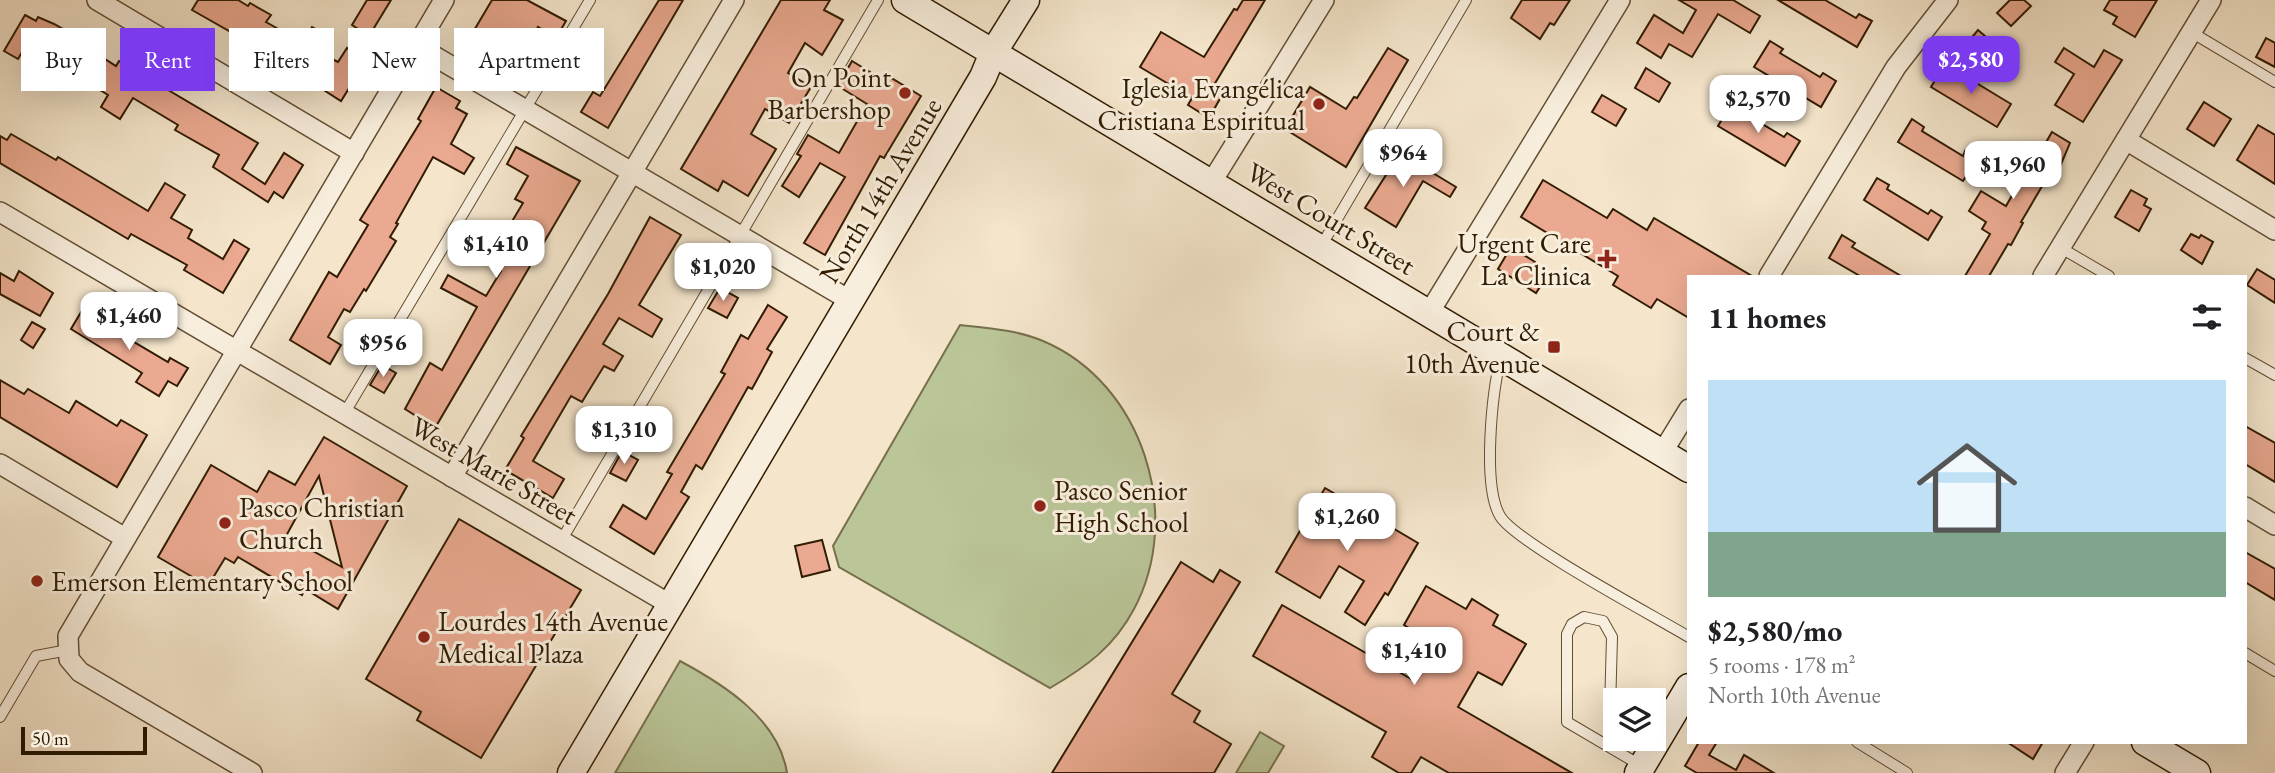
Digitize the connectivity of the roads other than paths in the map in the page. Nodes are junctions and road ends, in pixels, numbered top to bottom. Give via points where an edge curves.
1 (97, 0) edge
2 (444, 0) edge
3 (590, 0) edge
4 (734, 0) edge
5 (878, 0) edge
6 (1026, 0) edge
7 (1324, 0) edge
8 (1466, 0) edge
9 (1620, 0) edge
10 (2211, 0) edge
11 (1942, 2) edge
12 (921, 4) edge
13 (428, 28) edge
14 (2191, 32) junction
15 (993, 53) junction
16 (440, 60) edge
17 (2275, 82) edge
18 (391, 91) edge
19 (524, 110) junction
20 (2126, 140) junction
21 (354, 153) junction
22 (632, 173) junction
23 (1211, 183) junction
24 (0, 212) edge
25 (2275, 230) edge
26 (740, 236) junction
27 (1320, 248) junction
28 (2061, 248) junction
29 (1770, 275) edge
30 (2044, 275) edge
31 (2107, 275) edge
32 (851, 301) junction
33 (1429, 313) junction
34 (237, 351) junction
35 (1501, 357) junction
36 (2247, 359) edge
37 (2275, 375) edge
38 (1687, 412) edge
39 (344, 414) junction
40 (1662, 453) junction
41 (0, 464) edge
42 (1687, 468) edge
43 (452, 477) junction
44 (2247, 508) edge
45 (2275, 525) edge
46 (125, 538) junction
47 (561, 541) junction
48 (671, 606) junction
49 (1687, 636) edge
50 (68, 650) junction
51 (2247, 654) edge
52 (2275, 671) edge
53 (1687, 690) edge
54 (0, 717) edge
55 (1860, 744) edge
56 (2083, 744) edge
57 (2148, 744) edge
58 (1609, 746) joint
59 (1615, 751) edge
60 (1640, 770) edge
61 (252, 773) edge
62 (571, 773) edge
63 (1907, 773) edge
64 (2065, 773) edge
65 (2197, 773) edge

1 - 21 street
2 - 13 street
3 - 19 lane
4 - 22 street
5 - 26 lane
6 - 15 street, North 14th Avenue
7 - 23 street
8 - 27 lane
9 - 33 street
10 - 14 street
11 - 29 street via 1896,67
12 - 15 street, West Court Street
14 - 17 lane
14 - 20 street
15 - 23 street, West Court Street
15 - 32 street, North 14th Avenue
16 - 19 street
18 - 21 street
19 - 22 street
19 - 39 lane
20 - 25 street
20 - 28 street
21 - 34 street
22 - 26 street
22 - 43 street
23 - 27 street, West Court Street
24 - 34 street, West Marie Street
26 - 32 street
26 - 47 lane
27 - 33 street, West Court Street
28 - 30 street
28 - 31 lane
32 - 48 street, North 14th Avenue
33 - 35 street, West Court Street
34 - 39 street, West Marie Street
34 - 46 street
35 - 40 street, West Court Street
35 - 49 lane via 1494,383 1491,491 1501,517 1527,540
36 - 37 lane
38 - 40 street
39 - 43 street, West Marie Street
40 - 42 street, West Court Street
41 - 46 street
43 - 47 street, West Marie Street
44 - 45 street
46 - 50 street via 71,630
47 - 48 street, West Marie Street
48 - 62 street, North 14th Avenue
50 - 54 lane via 36,656
50 - 61 street via 80,672
51 - 52 lane
53 - 60 street
55 - 63 lane
56 - 64 street
57 - 65 street
58 - 58 lane via 1612,637 1602,621 1577,618 1567,634 1567,722
59 - 60 lane

